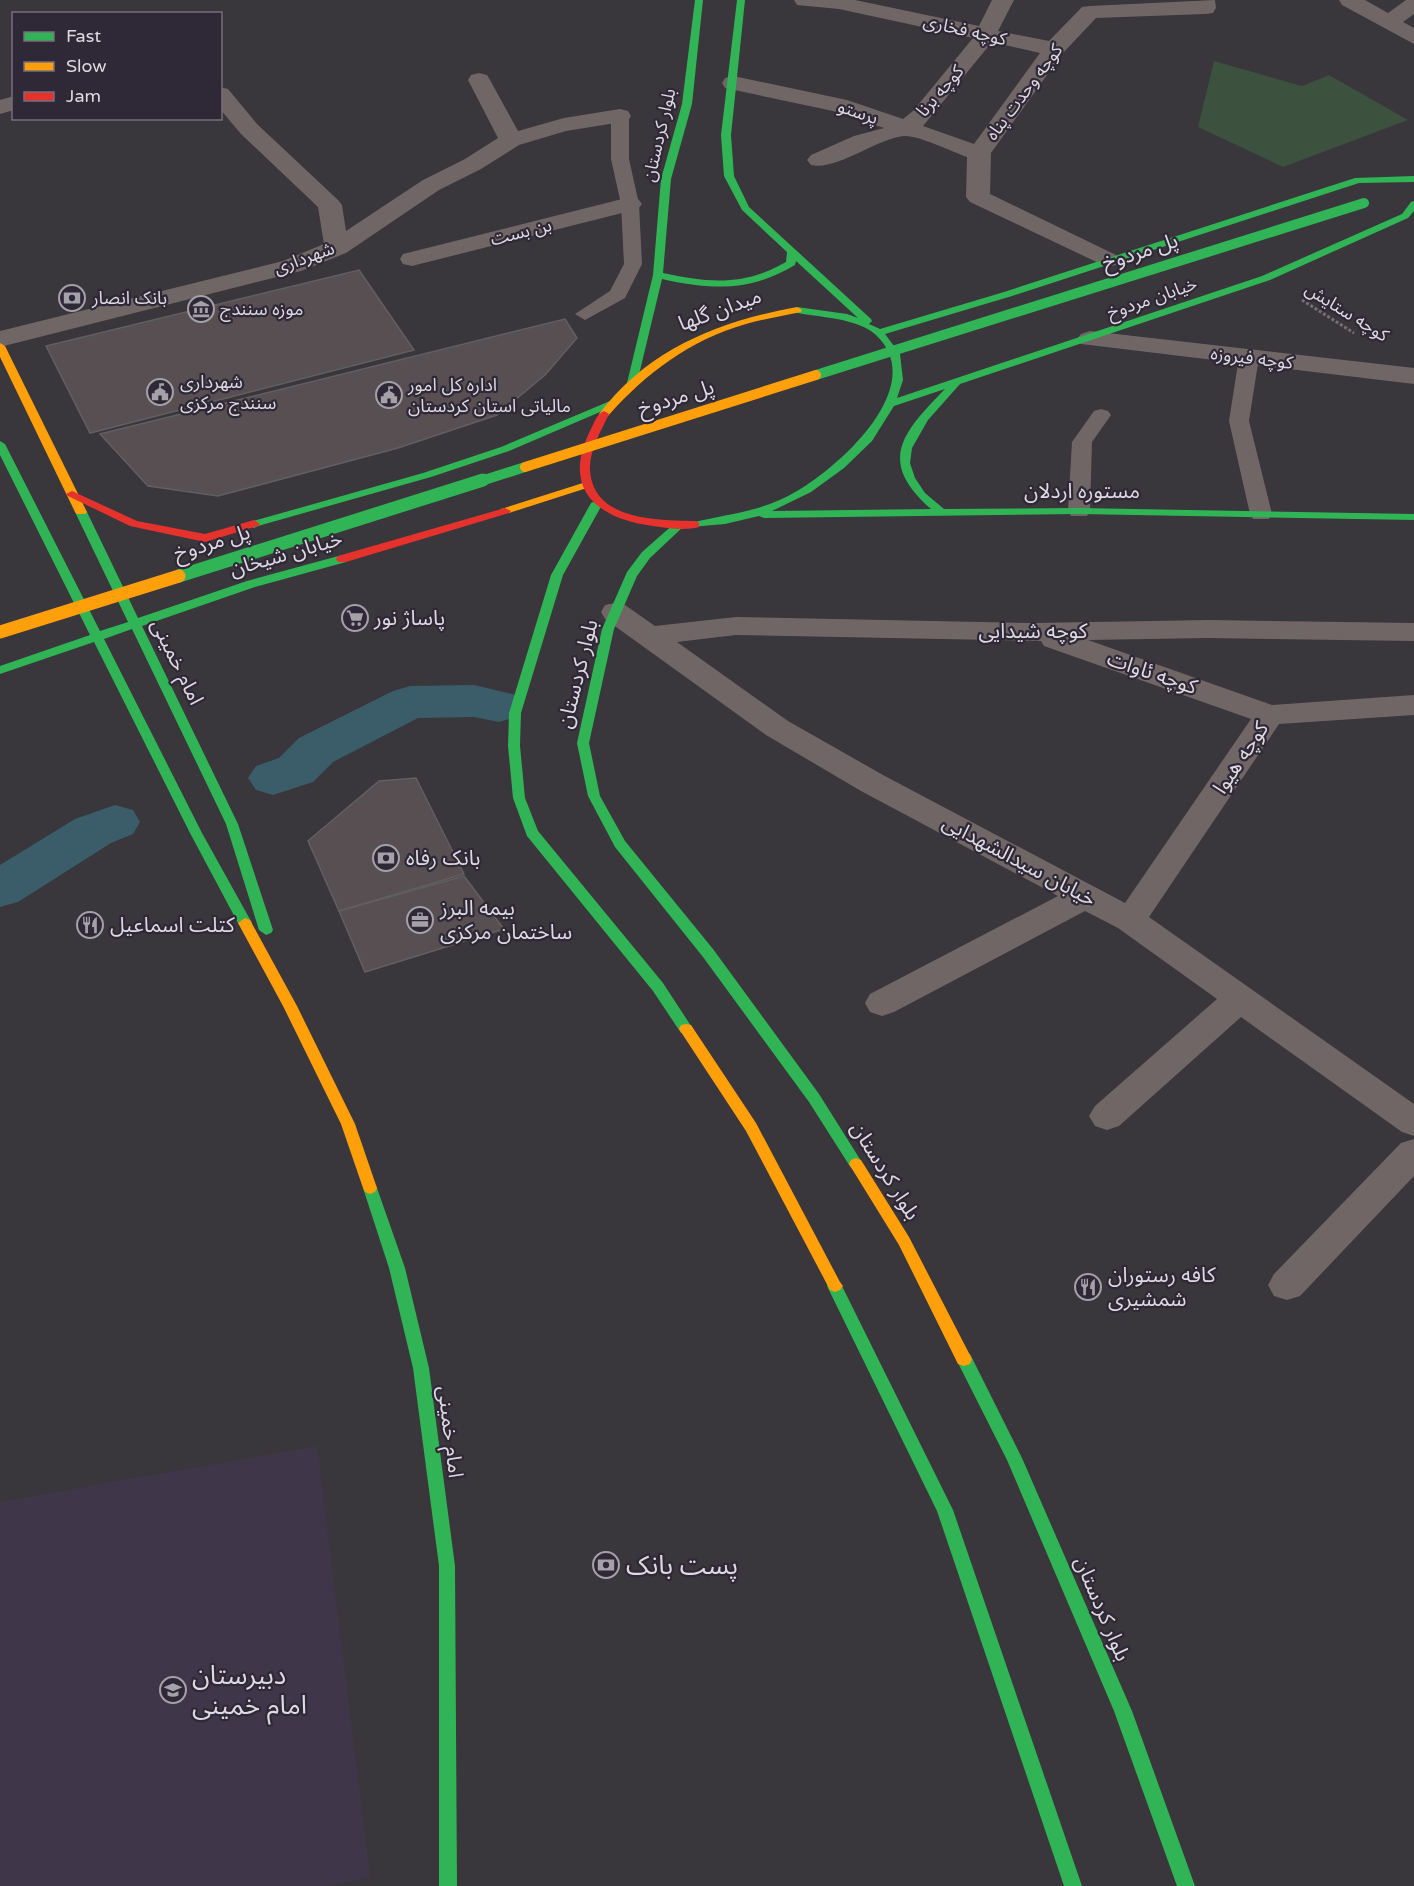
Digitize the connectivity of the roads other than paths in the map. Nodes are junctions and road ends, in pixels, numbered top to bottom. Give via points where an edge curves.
1 (699, 0) edge
2 (741, 0) edge
3 (807, 0) edge
4 (1003, 0) edge
5 (1204, 0) edge
6 (1350, 0) edge
7 (1414, 5) edge
8 (1388, 22) junction
9 (985, 36) junction
10 (1414, 37) edge
11 (1054, 49) junction
12 (479, 80) dead end
13 (733, 83) junction
14 (222, 96) edge
15 (620, 116) joint
16 (904, 129) junction
17 (511, 140) junction
18 (979, 153) junction
19 (819, 160) dead end
20 (1414, 179) edge
21 (1414, 186) edge
22 (1394, 193) dead end
23 (1369, 201) dead end
24 (630, 204) junction
25 (1414, 204) edge
26 (337, 248) junction
27 (791, 253) junction
28 (412, 259) dead end
29 (1107, 260) junction
30 (658, 275) junction
31 (585, 314) dead end
32 (867, 321) junction
33 (880, 332) junction
34 (0, 339) edge
35 (1090, 339) junction
36 (0, 346) edge
37 (1249, 357) junction
38 (1414, 376) edge
39 (959, 382) junction
40 (632, 383) junction
41 (610, 404) junction
42 (890, 404) junction
43 (1101, 415) dead end
44 (0, 444) edge
45 (4, 468) edge
46 (586, 485) junction
47 (72, 494) junction
48 (597, 503) junction
49 (1079, 511) junction
50 (942, 513) junction
51 (1261, 514) junction
52 (750, 515) junction
53 (1414, 517) edge
54 (679, 525) junction
55 (615, 612) junction
56 (135, 624) junction
57 (0, 632) edge
58 (1034, 632) junction
59 (1414, 632) edge
60 (652, 636) junction
61 (97, 637) junction
62 (0, 670) edge
63 (1414, 705) edge
64 (1270, 715) junction
65 (1086, 896) junction
66 (1130, 920) junction
67 (1240, 998) junction
68 (882, 1003) dead end
69 (290, 1006) junction
70 (1107, 1116) dead end
71 (1414, 1122) edge
72 (1414, 1153) edge
73 (1287, 1285) dead end
74 (448, 1886) edge
75 (1073, 1886) edge
76 (1186, 1886) edge

1 - 30 main road, بلوار کردستان via 687,104 666,178
2 - 13 main road
3 - 9 street, کوچه فخاری via 850,5
4 - 9 street, کوچه برنا
5 - 11 street, کوچه وحدت پناه via 1205,8 1090,12
6 - 8 street
7 - 8 street
8 - 10 street
9 - 11 street, کوچه فخاری
9 - 16 street, کوچه برنا via 921,116
11 - 18 street, کوچه وحدت پناه
12 - 17 street
13 - 16 street, پرستو via 838,105
13 - 27 main road via 726,135 729,176 745,208
14 - 26 street via 249,129 330,205
15 - 17 street, شهرداری via 564,124
15 - 24 lane via 620,159
16 - 18 street, پرستو
16 - 19 street, کوچه برنا via 862,141
17 - 26 street, شهرداری via 431,185
18 - 29 street, کوچه وحدت پناه via 978,197
20 - 29 main road via 1358,180
21 - 22 main road
23 - 57 main road, پل مردوخ, bridge
24 - 28 street, بن بست
24 - 31 lane via 633,264 618,294
25 - 35 main road, خیابان مردوخ via 1405,216 1266,278
26 - 34 street, شهرداری via 292,266
27 - 30 main road via 791,263 779,273 739,286 715,287
27 - 32 main road
29 - 33 main road
30 - 40 main road, بلوار کردستان
32 - 33 main road, میدان گلها
32 - 40 main road, میدان گلها via 824,310 769,313 679,346
33 - 42 main road, میدان گلها via 894,347 899,363
35 - 37 street, کوچه فیروزه
35 - 39 main road, خیابان مردوخ
36 - 47 main road, امام خمینی
37 - 38 street, کوچه فیروزه
37 - 51 lane via 1239,421
39 - 42 main road, خیابان مردوخ
39 - 50 main road via 906,442 903,463 914,489
40 - 41 main road, میدان گلها
41 - 46 main road, میدان گلها via 588,446 582,467
41 - 47 main road via 505,449 427,475 206,538 134,524
42 - 52 main road, میدان گلها via 880,424 838,467 806,490
43 - 49 lane via 1082,442
44 - 45 main road, امام خمینی
45 - 61 main road, امام خمینی
46 - 48 main road, میدان گلها
46 - 56 main road, خیابان شیخان via 417,539 251,584
47 - 56 main road, امام خمینی
48 - 54 main road, میدان گلها via 636,520
48 - 75 main road via 556,575 515,713 519,798 532,833 658,987 751,1127 832,1281 945,1510
49 - 50 main road, مستوره اردلان
49 - 51 main road, مستوره اردلان
50 - 52 main road, مستوره اردلان
51 - 53 main road, مستوره اردلان
52 - 54 main road, میدان گلها
54 - 55 main road, بلوار کردستان via 645,555
55 - 60 street, خیابان سیدالشهدایی
55 - 76 main road, بلوار کردستان via 597,671 583,743 594,796 620,844 708,953 814,1098 904,1241 1019,1469 1123,1711
56 - 61 main road, خیابان شیخان
56 - 69 main road, امام خمینی via 232,824
58 - 59 street, کوچه شیدایی
58 - 60 street, کوچه شیدایی via 736,626
58 - 64 street, کوچه ئاوات
60 - 65 street, خیابان سیدالشهدایی via 777,728
61 - 62 main road, خیابان شیخان
61 - 69 main road, امام خمینی via 196,833
63 - 64 street, کوچه هیوا
64 - 66 street, کوچه هیوا
65 - 66 street, خیابان سیدالشهدایی
65 - 68 street
66 - 67 street, خیابان سیدالشهدایی
67 - 70 street
67 - 71 street, خیابان سیدالشهدایی
69 - 74 main road, امام خمینی via 348,1124 397,1268 421,1368 447,1566
72 - 73 street

